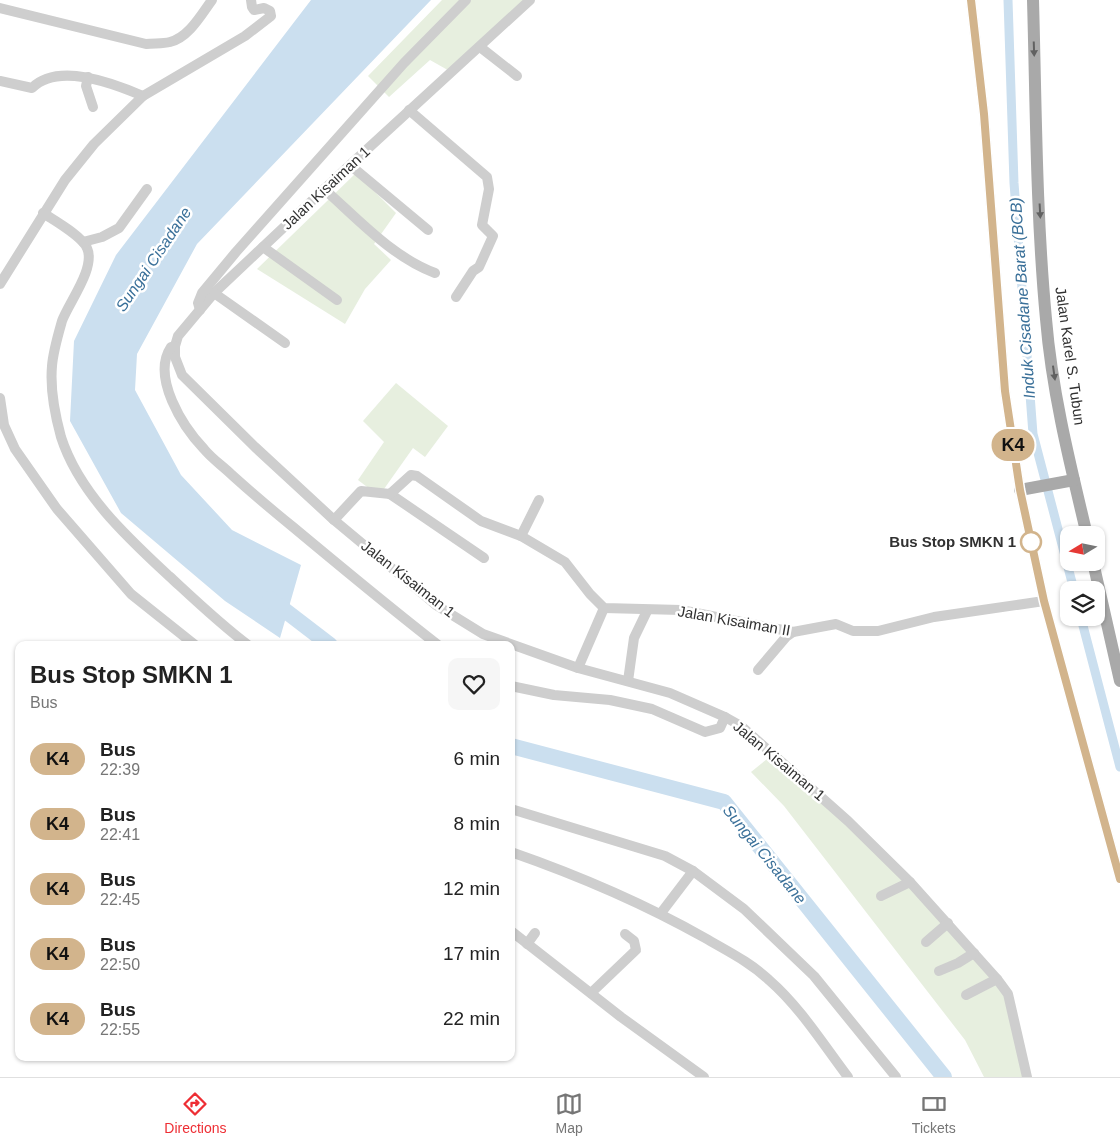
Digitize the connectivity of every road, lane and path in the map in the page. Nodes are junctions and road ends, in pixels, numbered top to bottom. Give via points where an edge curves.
1 (212, 0) edge
2 (251, 0) edge
3 (466, 0) edge
4 (530, 0) edge
5 (971, 0) edge
6 (1033, 0) edge
7 (0, 8) edge
8 (480, 47) junction
9 (517, 76) dead end
10 (88, 77) junction
11 (0, 81) edge
12 (142, 96) junction
13 (93, 107) dead end
14 (410, 110) junction
15 (350, 165) junction
16 (146, 189) dead end
17 (324, 189) junction
18 (43, 214) junction
19 (428, 230) dead end
20 (83, 242) junction
21 (263, 247) junction
22 (435, 273) dead end
23 (0, 284) edge
24 (214, 294) junction
25 (456, 297) dead end
26 (337, 300) dead end
27 (200, 310) junction
28 (285, 343) dead end
29 (175, 346) junction
30 (0, 398) edge
31 (1070, 481) junction
32 (1022, 490) junction
33 (390, 494) junction
34 (539, 500) dead end
35 (334, 520) junction
36 (1083, 526) edge
37 (521, 536) junction
38 (484, 558) dead end
39 (1095, 571) edge
40 (1044, 601) junction
41 (604, 608) junction
42 (647, 610) junction
43 (794, 632) junction
44 (190, 641) edge
45 (242, 641) edge
46 (433, 641) edge
47 (503, 641) edge
48 (515, 645) edge
49 (578, 668) junction
50 (758, 670) dead end
51 (628, 681) junction
52 (1120, 681) edge
53 (515, 687) edge
54 (724, 716) junction
55 (515, 809) edge
56 (515, 853) edge
57 (693, 871) junction
58 (1120, 879) edge
59 (910, 882) junction
60 (881, 896) dead end
61 (660, 913) junction
62 (948, 923) junction
63 (535, 933) dead end
64 (625, 934) dead end
65 (515, 935) edge
66 (926, 942) dead end
67 (527, 944) junction
68 (974, 952) junction
69 (939, 971) dead end
70 (997, 979) junction
71 (591, 993) junction
72 (966, 995) dead end
73 (704, 1077) edge
74 (848, 1077) edge
75 (896, 1077) edge
76 (1027, 1077) edge

1 - 7 street via 179,38 171,42 146,44
2 - 12 street via 254,10 264,8 270,11 271,16 245,36
3 - 27 street via 404,63 236,252 202,293 198,303
4 - 8 street, Jalan Kisaiman 1
5 - 32 street via 984,114 1005,391
6 -> 31 main road, Jalan Karel S. Tubun via 1046,320
8 - 9 street
8 - 14 street, Jalan Kisaiman 1
10 - 11 street via 59,76 39,80 32,88
10 - 12 street
10 - 13 street via 86,86
12 - 18 street via 94,144
14 - 15 street, Jalan Kisaiman 1
14 - 25 street via 487,177 489,189 482,225 493,236 479,266
15 - 17 street, Jalan Kisaiman 1
15 - 19 street
16 - 20 street via 119,228
17 - 21 street, Jalan Kisaiman 1
17 - 22 street via 391,248
18 - 20 street
18 - 23 street
20 - 45 street via 88,250 89,264 62,321 52,364 52,390 62,437 87,487 127,536 221,626
21 - 24 street, Jalan Kisaiman 1
21 - 26 street
24 - 27 street, Jalan Kisaiman 1
24 - 28 street
27 - 29 street, Jalan Kisaiman 1 via 178,336
29 - 35 street, Jalan Kisaiman 1 via 174,357 182,375
29 - 46 street via 171,347 164,362 169,394 203,449 267,506
30 - 44 street via 4,425 15,449 57,509 131,594
31 - 32 main road
31 - 36 main road, Jalan Karel S. Tubun
32 - 40 street
33 - 35 street via 361,491
33 - 37 street via 411,475 417,476 481,521
33 - 38 street
34 - 37 street
35 - 47 street, Jalan Kisaiman 1 via 444,610 483,634
37 - 41 street via 565,562
39 - 52 main road
40 - 43 street, Jalan Kisaiman II via 934,618 878,631 853,631 836,624
40 - 58 street
41 - 42 street, Jalan Kisaiman II
41 - 49 street
42 - 43 street, Jalan Kisaiman II via 681,610
42 - 51 street via 634,638
43 - 50 street
48 - 49 street, Jalan Kisaiman 1
49 - 51 street, Jalan Kisaiman 1
51 - 54 street, Jalan Kisaiman 1 via 670,693
53 - 54 street via 652,709 705,732 720,728
54 - 59 street, Jalan Kisaiman 1 via 770,750
55 - 57 street via 665,856
56 - 61 street via 578,875
57 - 61 street
57 - 75 street via 744,909 814,976
59 - 60 street
59 - 62 street, Jalan Kisaiman 1
61 - 74 street via 748,963 770,980
62 - 66 street
62 - 68 street, Jalan Kisaiman 1
63 - 67 street
64 - 71 street via 634,941 636,950
65 - 67 street
67 - 71 street
68 - 69 street
68 - 70 street, Jalan Kisaiman 1
70 - 72 street
70 - 76 street, Jalan Kisaiman 1 via 1008,994
71 - 73 street

